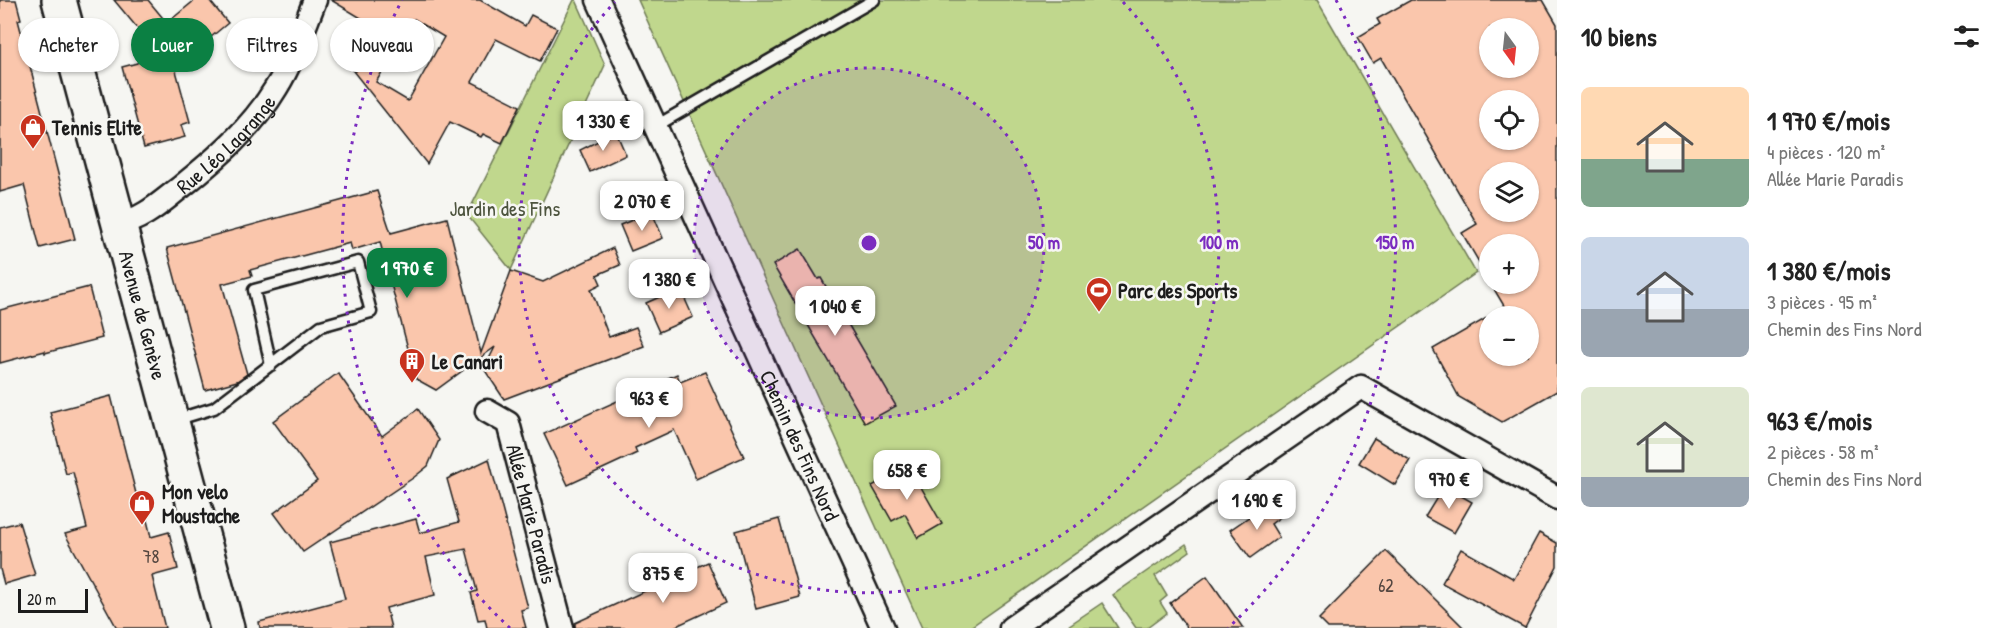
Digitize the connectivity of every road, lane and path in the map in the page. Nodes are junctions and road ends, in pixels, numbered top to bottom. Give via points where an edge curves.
1 (58, 0) edge
2 (315, 0) edge
3 (598, 0) edge
4 (874, 0) edge
5 (656, 126) junction
6 (119, 224) junction
7 (271, 365) junction
8 (487, 411) dead end
9 (172, 421) junction
10 (1557, 498) edge
11 (227, 628) edge
12 (562, 628) edge
13 (883, 628) edge
14 (1011, 628) edge

1 - 6 main road, Avenue de Genève
2 - 6 street, Rue Léo Lagrange via 282,78 247,128 147,214
3 - 5 street, Chemin des Fins Nord
4 - 5 lane
5 - 13 street, Chemin des Fins Nord
6 - 9 main road, Avenue de Genève
7 - 7 lane via 321,326 371,312 358,262 254,290
7 - 9 lane via 214,408
8 - 12 street, Allée Marie Paradis via 508,423
9 - 11 main road, Avenue de Genève
10 - 14 street via 1361,387

